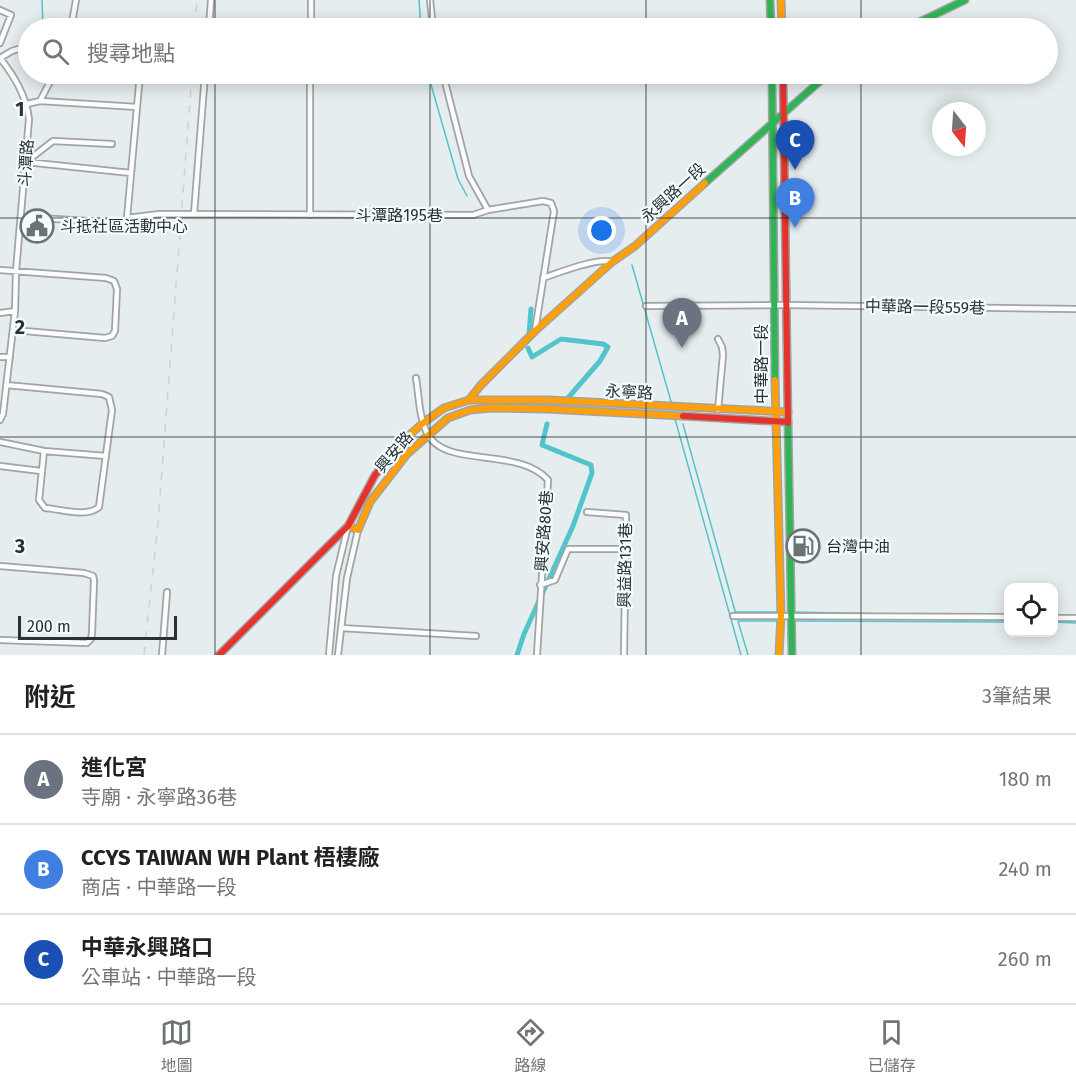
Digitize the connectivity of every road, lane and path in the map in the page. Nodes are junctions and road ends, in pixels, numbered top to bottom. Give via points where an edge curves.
1 (76, 0) edge
2 (211, 0) edge
3 (311, 0) edge
4 (430, 0) edge
5 (770, 0) edge
6 (781, 0) edge
7 (965, 0) edge
8 (0, 10) edge
9 (73, 18) edge
10 (210, 18) edge
11 (311, 18) edge
12 (432, 18) edge
13 (771, 18) edge
14 (782, 18) edge
15 (927, 18) edge
16 (0, 43) edge
17 (18, 49) edge
18 (0, 58) edge
19 (49, 84) edge
20 (139, 84) edge
21 (204, 84) edge
22 (310, 84) edge
23 (445, 84) edge
24 (772, 84) edge
25 (784, 84) edge
26 (817, 84) edge
27 (40, 101) junction
28 (27, 104) junction
29 (137, 107) junction
30 (785, 113) junction
31 (773, 123) junction
32 (112, 144) dead end
33 (26, 162) junction
34 (131, 173) junction
35 (488, 210) junction
36 (194, 214) junction
37 (310, 215) junction
38 (22, 217) junction
39 (127, 218) junction
40 (612, 262) junction
41 (0, 270) edge
42 (16, 271) junction
43 (543, 278) junction
44 (775, 305) junction
45 (787, 305) junction
46 (646, 306) dead end
47 (1076, 309) edge
48 (15, 311) junction
49 (0, 313) edge
50 (13, 330) junction
51 (535, 331) junction
52 (718, 339) dead end
53 (0, 357) edge
54 (10, 357) junction
55 (416, 378) dead end
56 (6, 385) junction
57 (469, 400) junction
58 (470, 410) junction
59 (718, 410) junction
60 (775, 412) junction
61 (788, 412) junction
62 (0, 420) edge
63 (775, 422) junction
64 (788, 422) junction
65 (423, 423) junction
66 (428, 435) junction
67 (0, 442) edge
68 (44, 451) junction
69 (106, 456) junction
70 (0, 466) edge
71 (41, 471) junction
72 (587, 512) dead end
73 (348, 526) junction
74 (358, 530) junction
75 (626, 549) junction
76 (0, 566) edge
77 (540, 585) junction
78 (166, 592) dead end
79 (781, 615) junction
80 (733, 616) dead end
81 (793, 616) junction
82 (1004, 617) edge
83 (1058, 618) edge
84 (1076, 618) edge
85 (341, 628) junction
86 (476, 636) dead end
87 (0, 640) edge
88 (162, 655) edge
89 (219, 655) edge
90 (329, 655) edge
91 (338, 655) edge
92 (537, 655) edge
93 (624, 655) edge
94 (779, 655) edge
95 (792, 655) edge

1 - 9 street
2 - 10 street
3 - 11 street
4 - 12 street
5 - 13 street
6 - 14 street
7 - 15 street
8 - 16 street via 10,15
17 - 18 street
18 - 28 street
19 - 27 street
20 - 29 street
21 - 36 street
22 - 37 street
23 - 35 street via 466,168
24 - 31 street, 中華路一段
25 - 30 street, 中華路一段
26 - 30 street, 永興路一段
27 - 28 street
27 - 29 street
28 - 33 street, 斗潭路
29 - 34 street
30 - 31 street, 永興路一段
30 - 45 street, 中華路一段
31 - 40 street, 永興路一段
31 - 44 street, 中華路一段
32 - 33 street via 53,141
33 - 34 street
33 - 38 street, 斗潭路
34 - 39 street
35 - 37 street, 斗潭路195巷 via 473,215
35 - 43 street, 斗潭路195巷 via 537,201 551,203 554,211
36 - 37 street, 斗潭路195巷
36 - 39 street, 斗潭路195巷
38 - 39 street, 斗潭路195巷 via 121,223
38 - 42 street, 斗潭路
40 - 43 street via 594,262
40 - 51 street, 永興路一段
41 - 42 street
42 - 48 street, 斗潭路
42 - 50 street via 114,281 115,331 105,338
43 - 51 street
44 - 45 street, 中華路一段559巷
44 - 46 street, 中華路一段559巷
44 - 60 street, 中華路一段
45 - 47 street, 中華路一段559巷
45 - 61 street, 中華路一段
48 - 49 street
48 - 50 street, 斗潭路
50 - 54 street, 斗潭路
51 - 57 street, 興安路
52 - 59 street via 723,355
53 - 54 street
54 - 56 street, 斗潭路
55 - 65 street
56 - 62 street, 斗潭路
56 - 69 street via 109,397
57 - 58 street
57 - 59 street, 永寧路
57 - 65 street, 興安路 via 444,408
58 - 63 street, 永寧路 via 547,409
58 - 66 street, 興安路 via 448,418
59 - 60 street, 永寧路
60 - 61 street, 永寧路
60 - 63 street, 中華路一段
61 - 64 street, 中華路一段
63 - 64 street, 永寧路
63 - 79 street, 中華路一段
64 - 81 street, 中華路一段
65 - 66 street
65 - 73 street, 興安路 via 375,475
66 - 74 street, 興安路 via 395,468 370,502
66 - 77 street, 興安路80巷 via 437,446 450,452 515,461 540,471 548,480
67 - 68 street
68 - 69 street
68 - 71 street
69 - 71 street via 99,507 92,512 45,508 39,500
70 - 71 street
72 - 75 street, 興益路131巷 via 626,515
73 - 74 street
73 - 89 street, 興安路
73 - 90 street via 336,576
74 - 85 street via 346,578
75 - 77 street via 568,549 555,580
75 - 93 street, 興益路131巷
76 - 87 street via 93,576 92,633 87,643
77 - 92 street
78 - 88 street
79 - 80 street
79 - 81 street
79 - 94 street, 中華路一段
81 - 82 street
81 - 95 street, 中華路一段
83 - 84 street
85 - 86 street
85 - 91 street

